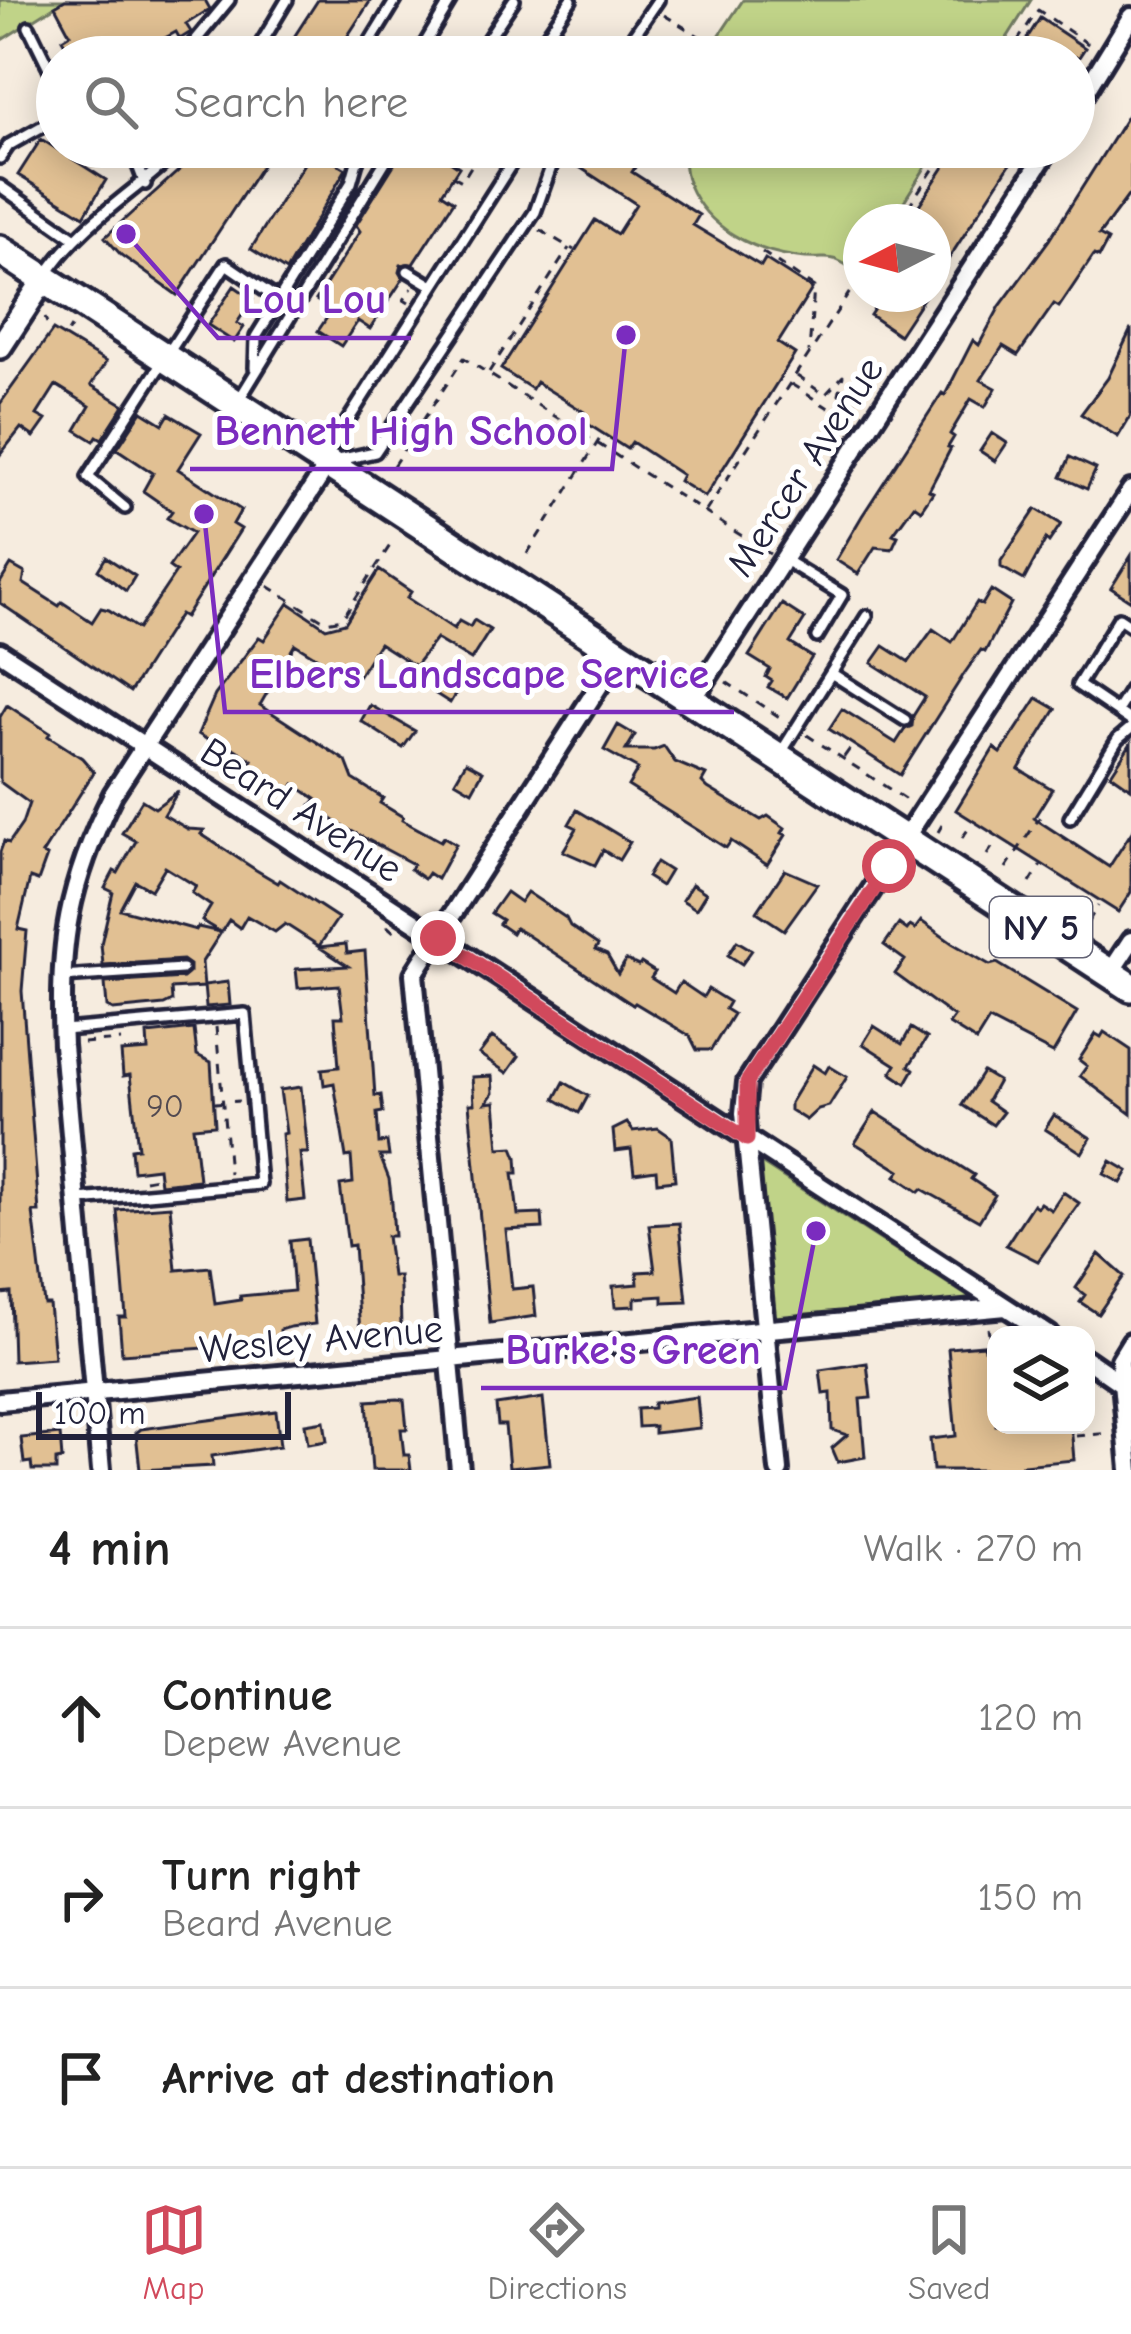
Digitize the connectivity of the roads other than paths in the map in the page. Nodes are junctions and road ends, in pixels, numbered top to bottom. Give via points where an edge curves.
1 (229, 0) edge
2 (287, 0) edge
3 (397, 0) edge
4 (451, 0) edge
5 (514, 0) edge
6 (571, 0) edge
7 (658, 0) edge
8 (1131, 17) edge
9 (29, 27) dead end
10 (199, 36) edge
11 (266, 36) edge
12 (374, 36) edge
13 (430, 36) edge
14 (490, 36) edge
15 (546, 36) edge
16 (633, 36) edge
17 (36, 41) edge
18 (1095, 76) edge
19 (36, 130) edge
20 (0, 158) edge
21 (139, 168) edge
22 (161, 168) edge
23 (356, 168) edge
24 (381, 168) edge
25 (509, 168) edge
26 (550, 168) edge
27 (1036, 168) edge
28 (145, 184) junction
29 (0, 186) edge
30 (74, 238) junction
31 (0, 250) edge
32 (408, 271) dead end
33 (45, 278) junction
34 (433, 286) junction
35 (279, 300) junction
36 (0, 347) edge
37 (166, 357) junction
38 (255, 373) junction
39 (237, 404) junction
40 (326, 461) junction
41 (1131, 490) edge
42 (125, 508) dead end
43 (777, 557) junction
44 (867, 616) dead end
45 (1131, 626) edge
46 (817, 637) dead end
47 (0, 652) edge
48 (620, 653) junction
49 (831, 673) junction
50 (1131, 689) edge
51 (692, 700) junction
52 (1117, 711) junction
53 (905, 720) dead end
54 (1131, 724) edge
55 (144, 746) junction
56 (779, 756) junction
57 (1070, 818) dead end
58 (906, 838) junction
59 (438, 938) junction
60 (1131, 941) edge
61 (182, 969) dead end
62 (62, 977) junction
63 (1120, 980) edge
64 (62, 1030) junction
65 (747, 1139) junction
66 (79, 1201) junction
67 (1007, 1307) junction
68 (1036, 1326) edge
69 (765, 1330) junction
70 (1131, 1342) edge
71 (449, 1360) junction
72 (1095, 1365) edge
73 (1126, 1387) edge
74 (94, 1393) junction
75 (0, 1401) edge
76 (101, 1470) edge
77 (460, 1470) edge
78 (779, 1470) edge
79 (1130, 1470) edge

1 - 10 lane
2 - 11 lane
3 - 12 lane
4 - 13 lane
5 - 14 lane
6 - 15 lane
7 - 16 lane
8 - 18 street
9 - 17 lane
19 - 20 lane
21 - 28 lane
22 - 28 lane
23 - 35 lane
24 - 38 lane
25 - 34 lane
26 - 40 lane via 528,223 375,452
27 - 43 street, Mercer Avenue
28 - 30 lane
29 - 30 lane
30 - 33 lane
31 - 33 main road, NY 5
32 - 34 lane
33 - 36 street
33 - 37 main road, NY 5
34 - 40 lane
35 - 37 lane via 226,265
35 - 38 lane via 256,337
37 - 39 main road, NY 5
37 - 42 lane via 88,477
38 - 39 lane
39 - 40 main road, NY 5
40 - 48 main road, NY 5
40 - 55 street
41 - 58 street
43 - 46 lane via 842,595
43 - 51 street, Mercer Avenue
44 - 49 lane
45 - 52 lane via 1119,618 1078,686
47 - 55 street, Beard Avenue
48 - 51 main road, NY 5
48 - 59 street
49 - 53 lane
49 - 56 lane
50 - 52 lane
51 - 56 main road, NY 5
52 - 54 lane
54 - 57 lane
55 - 59 street, Beard Avenue
55 - 62 street via 76,879
56 - 58 main road, NY 5
58 - 63 main road, NY 5
58 - 65 street via 747,1082
59 - 65 street, Beard Avenue
59 - 71 street via 414,974
60 - 63 street
61 - 62 lane
62 - 64 street
64 - 66 street
64 - 66 lane via 245,1014 260,1184
65 - 67 street, Beard Avenue
65 - 69 street
66 - 74 street
67 - 68 street, Beard Avenue
67 - 69 street, Wesley Avenue
69 - 71 street, Wesley Avenue
69 - 78 street
70 - 73 street via 1120,1360
71 - 74 street, Wesley Avenue
71 - 77 street
72 - 73 street
73 - 79 street
74 - 75 street, Wesley Avenue
74 - 76 street

